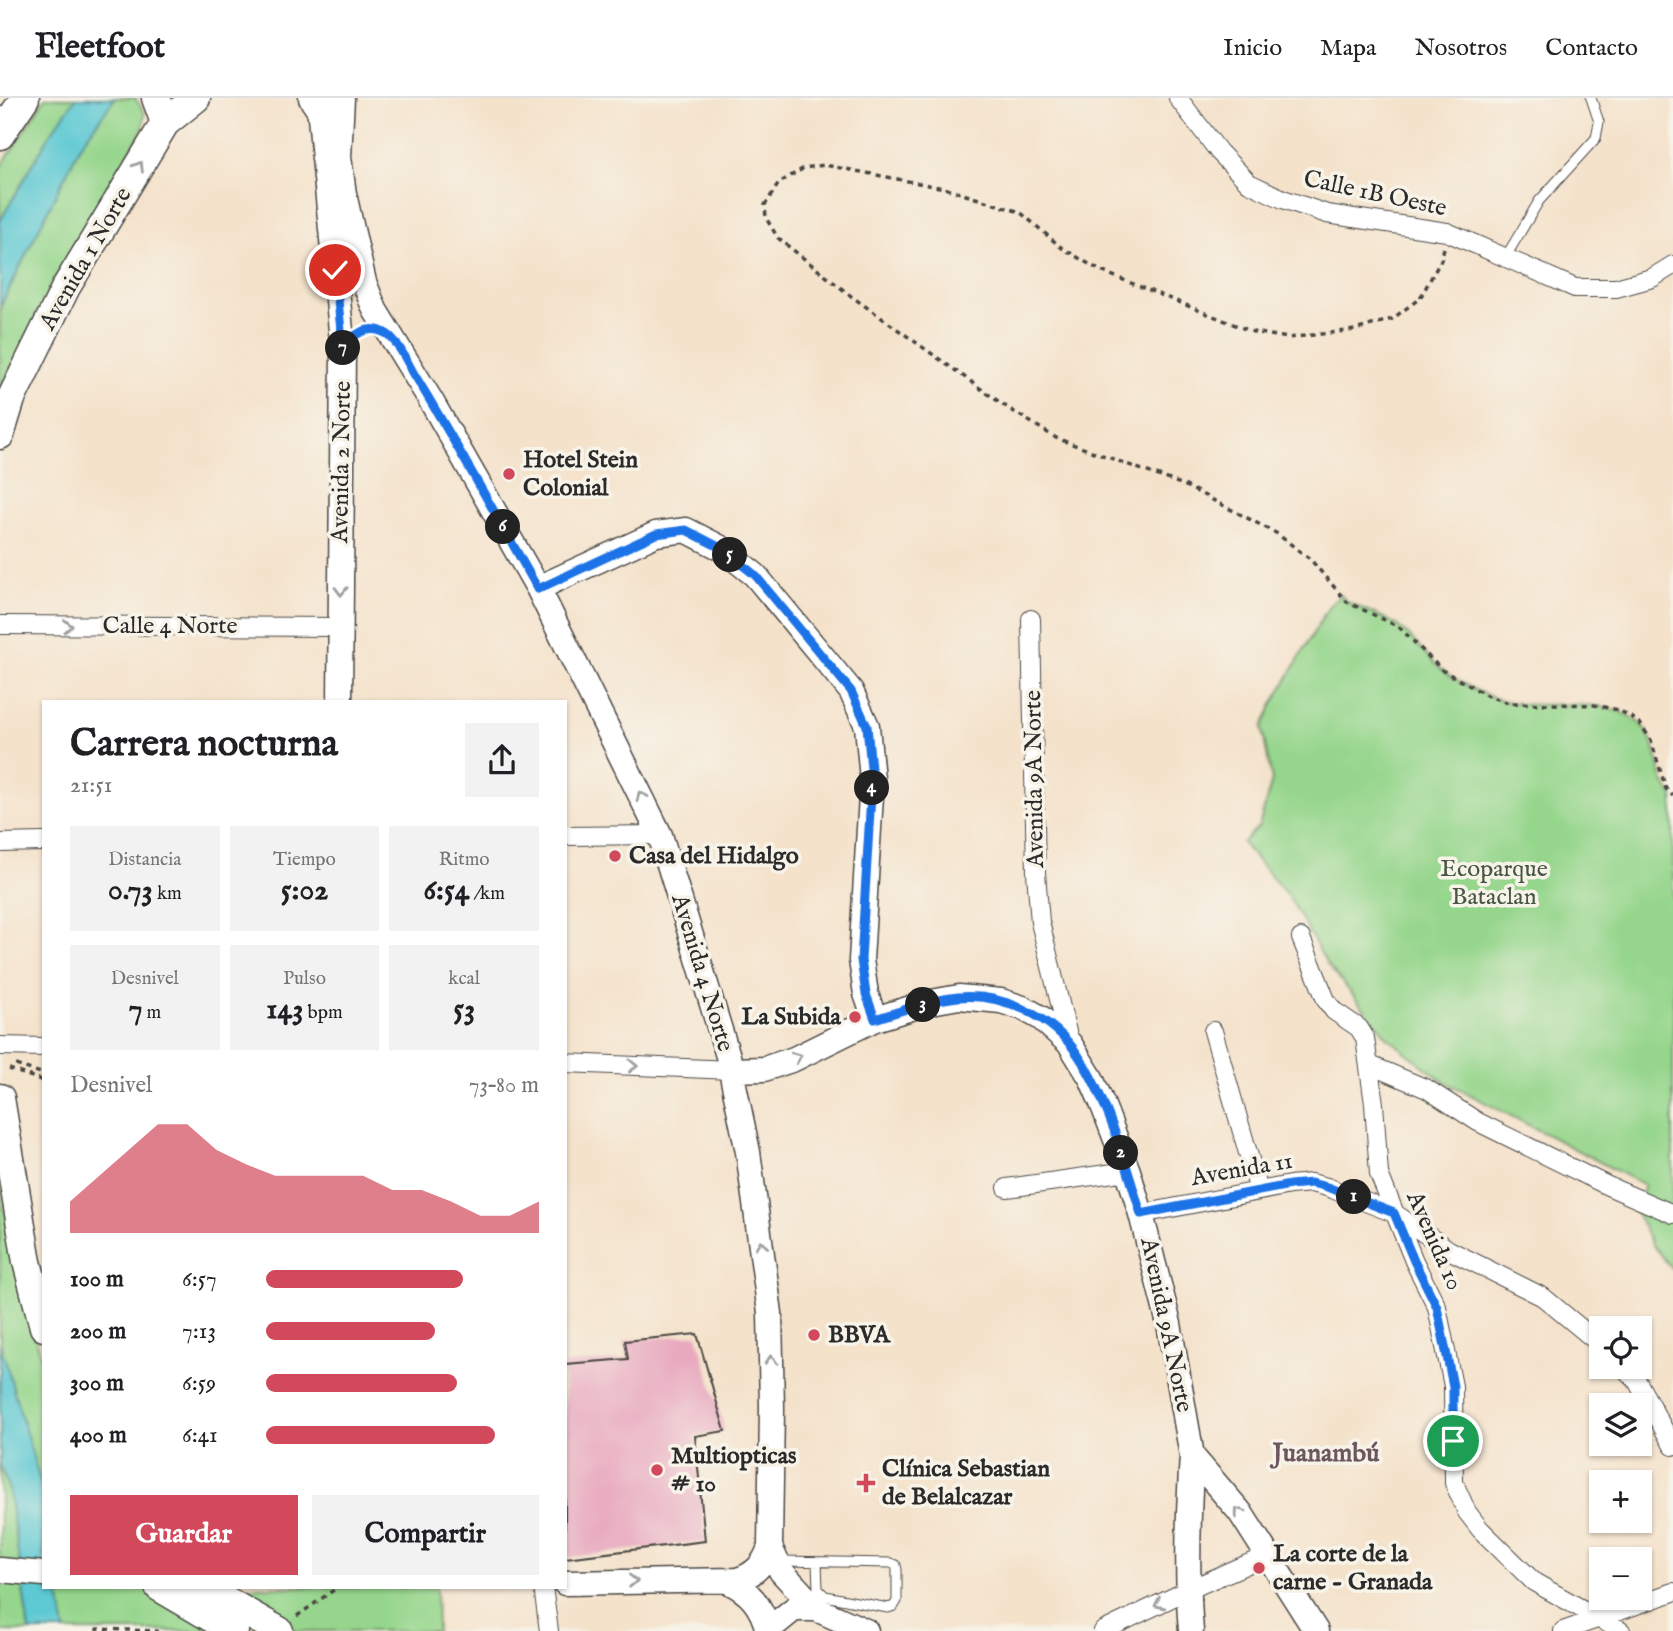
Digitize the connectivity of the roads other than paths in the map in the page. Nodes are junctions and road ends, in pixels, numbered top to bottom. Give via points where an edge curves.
1 (25, 98) edge
2 (196, 98) edge
3 (1178, 98) edge
4 (1591, 98) edge
5 (324, 100) edge
6 (159, 108) edge
7 (0, 135) edge
8 (1505, 258) junction
9 (1673, 265) edge
10 (391, 336) junction
11 (343, 351) junction
12 (0, 435) edge
13 (538, 589) junction
14 (1031, 619) dead end
15 (0, 625) edge
16 (341, 627) junction
17 (340, 700) edge
18 (660, 835) junction
19 (567, 836) edge
20 (42, 842) edge
21 (0, 843) edge
22 (1301, 938) dead end
23 (875, 1019) junction
24 (1213, 1031) dead end
25 (1070, 1044) junction
26 (0, 1046) edge
27 (42, 1047) edge
28 (567, 1063) edge
29 (1370, 1065) junction
30 (732, 1070) junction
31 (0, 1098) edge
32 (1128, 1171) junction
33 (1007, 1188) dead end
34 (1259, 1191) junction
35 (1394, 1213) junction
36 (1141, 1214) junction
37 (1673, 1214) edge
38 (35, 1261) edge
39 (42, 1312) edge
40 (1589, 1335) edge
41 (1635, 1379) edge
42 (1673, 1446) edge
43 (1192, 1456) junction
44 (773, 1554) junction
45 (1266, 1556) junction
46 (817, 1562) junction
47 (0, 1570) edge
48 (42, 1574) edge
49 (727, 1581) junction
50 (567, 1583) edge
51 (162, 1589) edge
52 (206, 1589) edge
53 (543, 1589) edge
54 (1188, 1590) junction
55 (1673, 1592) edge
56 (816, 1609) junction
57 (1596, 1618) junction
58 (856, 1619) edge
59 (283, 1627) edge
60 (234, 1631) edge
61 (549, 1631) edge
62 (768, 1631) edge
63 (1103, 1631) edge
64 (1191, 1631) edge
65 (1316, 1631) edge
66 (1563, 1631) edge
67 (1621, 1631) edge

1 - 7 main road
2 - 6 main road, Avenida 1 Norte
3 - 8 street, Calle 1B Oeste via 1249,183 1283,200 1327,214 1447,232
4 - 8 lane via 1600,122 1596,138 1539,201
5 - 10 main road, Avenida 4 Norte via 364,282
5 - 11 main road, Avenida 2 Norte
12 -> 6 main road, Avenida 1 Norte via 11,399
8 - 9 street, Calle 1B Oeste via 1575,288 1616,288 1652,278
10 - 11 main road via 363,331 351,338
10 - 13 main road, Avenida 4 Norte
11 -> 16 main road, Avenida 2 Norte
18 -> 13 main road, Avenida 4 Norte
13 - 23 main road via 656,534 686,530 721,548 755,575 851,691 867,726 872,779 861,960
14 - 25 street, Avenida 9A Norte via 1040,922
15 -> 16 street, Calle 4 Norte
16 - 17 main road, Avenida 2 Norte
18 - 19 street
18 - 30 main road, Avenida 4 Norte
20 - 21 street
22 - 29 street, Avenida 10 via 1326,1000 1365,1038
23 - 25 main road via 931,1002 983,998 1023,1008
30 -> 23 main road via 764,1069 794,1059
24 - 34 street
25 - 32 main road, Avenida 9A Norte via 1091,1078
26 - 27 street
28 -> 30 street
29 - 35 street, Avenida 10 via 1380,1174
29 - 37 street via 1427,1089 1478,1122
44 -> 30 main road, Avenida 4 Norte via 770,1313
31 - 38 main road
32 - 33 street
32 - 36 main road, Avenida 9A Norte
34 - 35 street, Avenida 11 via 1311,1183
34 - 36 street, Avenida 11
35 - 40 street, Avenida 11 via 1449,1251 1544,1297
35 - 57 street, Avenida 10 via 1437,1307 1453,1386 1454,1483 1466,1512 1534,1583
36 - 43 main road, Avenida 9A Norte via 1169,1324
38 - 39 main road
41 - 42 street
45 -> 43 main road via 1240,1512
43 - 54 main road, Avenida 9A Norte
44 - 46 lane
44 - 49 main road via 746,1577
44 - 56 main road via 788,1581
45 - 54 street
45 - 65 main road
46 - 58 lane via 820,1593
46 - 58 lane via 896,1565 894,1606
47 - 48 main road
50 -> 49 main road
49 - 62 main road via 750,1595
51 - 60 main road
52 - 59 main road
53 - 61 street
54 -> 63 street
54 - 64 main road, Avenida 9A Norte
55 - 57 street
56 - 58 main road
56 - 62 main road via 794,1609
57 - 66 street
57 - 67 street, Avenida 10

